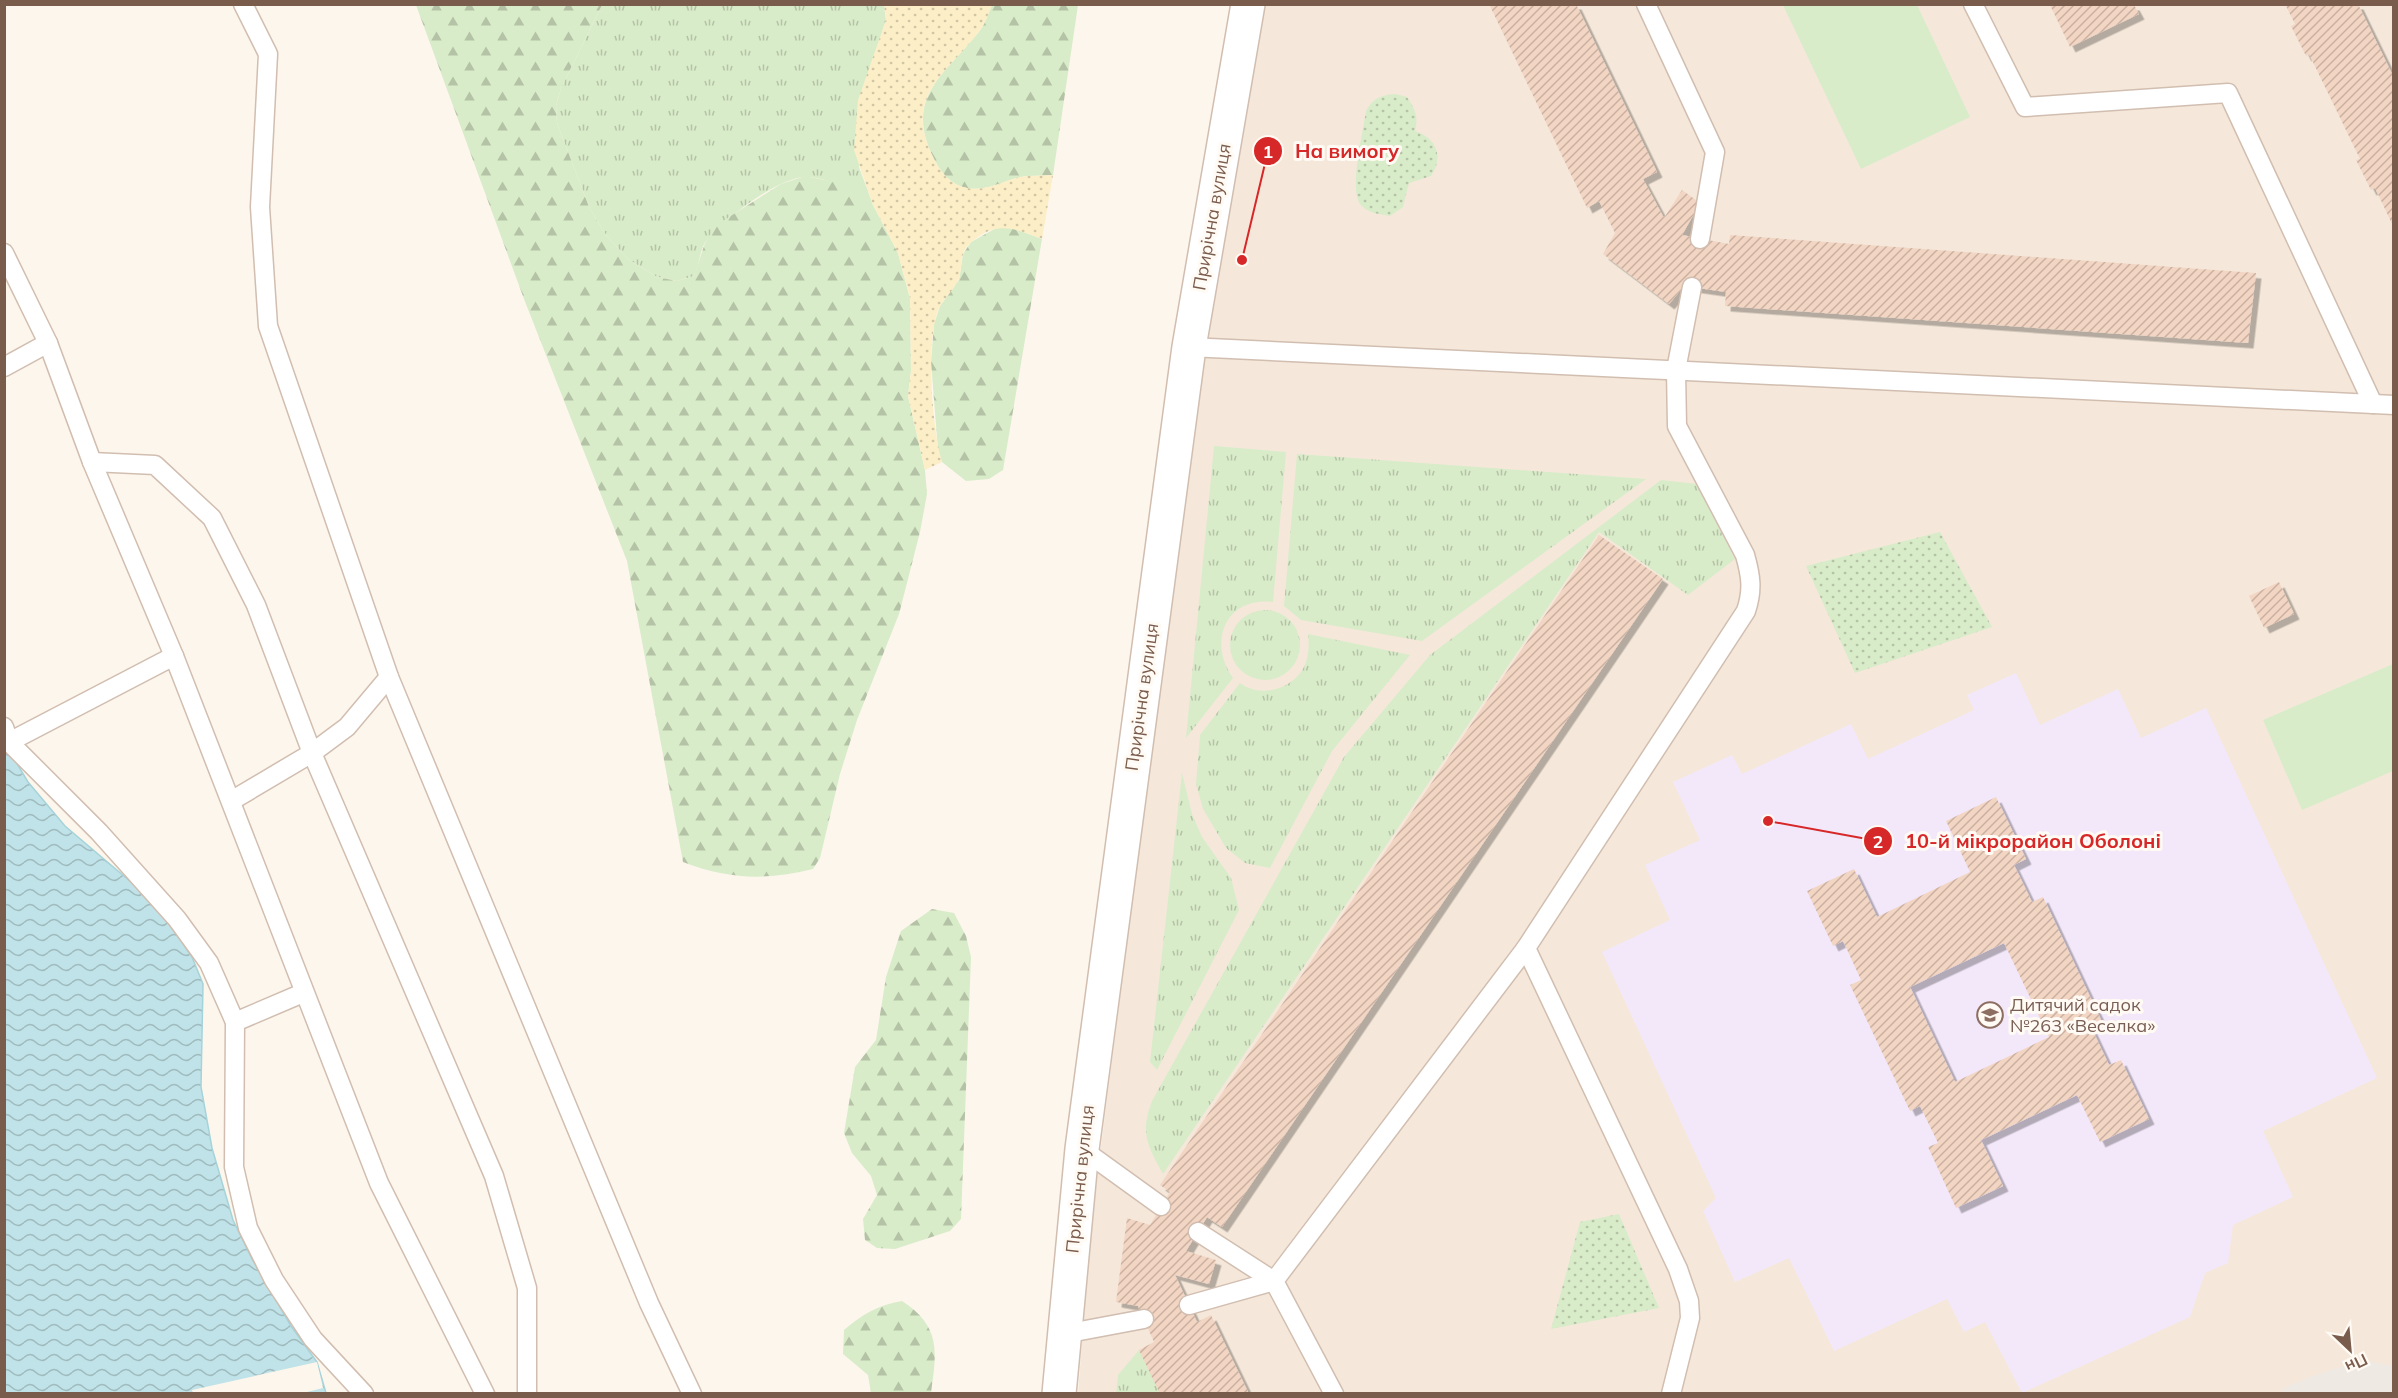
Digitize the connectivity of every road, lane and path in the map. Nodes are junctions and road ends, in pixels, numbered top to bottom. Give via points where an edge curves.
1 (243, 4) edge
2 (1248, 4) edge
3 (1646, 4) edge
4 (1974, 4) edge
5 (1700, 239) dead end
6 (4, 253) edge
7 (1692, 287) dead end
8 (48, 343) junction
9 (1189, 347) junction
10 (4, 367) edge
11 (1676, 370) junction
12 (2373, 404) junction
13 (2394, 405) edge
14 (92, 462) junction
15 (174, 656) junction
16 (389, 677) junction
17 (7, 735) edge
18 (312, 753) junction
19 (231, 801) junction
20 (1526, 948) junction
21 (303, 993) junction
22 (235, 1022) junction
23 (1082, 1149) junction
24 (1161, 1206) dead end
25 (1198, 1232) dead end
26 (1275, 1281) junction
27 (1189, 1305) dead end
28 (1144, 1319) dead end
29 (1064, 1334) junction
30 (364, 1394) edge
31 (485, 1394) edge
32 (527, 1394) edge
33 (692, 1394) edge
34 (1059, 1394) edge
35 (1334, 1394) edge
36 (1671, 1394) edge

1 - 16 lane via 268,54 260,207 268,326
2 - 9 street, Прирічна вулиця
3 - 5 lane via 1715,152
4 - 12 lane via 2025,107 2228,93
6 - 8 lane
7 - 11 lane
8 - 10 lane
8 - 14 lane
9 - 11 lane
9 - 23 street, Прирічна вулиця
11 - 12 lane
11 - 20 lane via 1677,426 1745,555 1752,593 1746,611
12 - 13 lane
14 - 15 lane
14 - 18 lane via 155,465 212,518 256,605
15 - 17 lane
15 - 19 lane
16 - 18 lane via 347,727
16 - 33 lane via 645,1292
17 - 22 lane via 177,919 209,963
18 - 19 lane
18 - 32 lane via 494,1176 527,1288
19 - 21 lane
20 - 26 lane
20 - 36 lane via 1686,1290 1690,1318
21 - 22 lane
21 - 31 lane via 379,1183
22 - 30 lane via 234,1167 248,1228 274,1280 313,1340
23 - 24 lane
23 - 29 street, Прирічна вулиця
25 - 26 lane
26 - 27 lane
26 - 35 lane
28 - 29 lane
29 - 34 street, Прирічна вулиця

